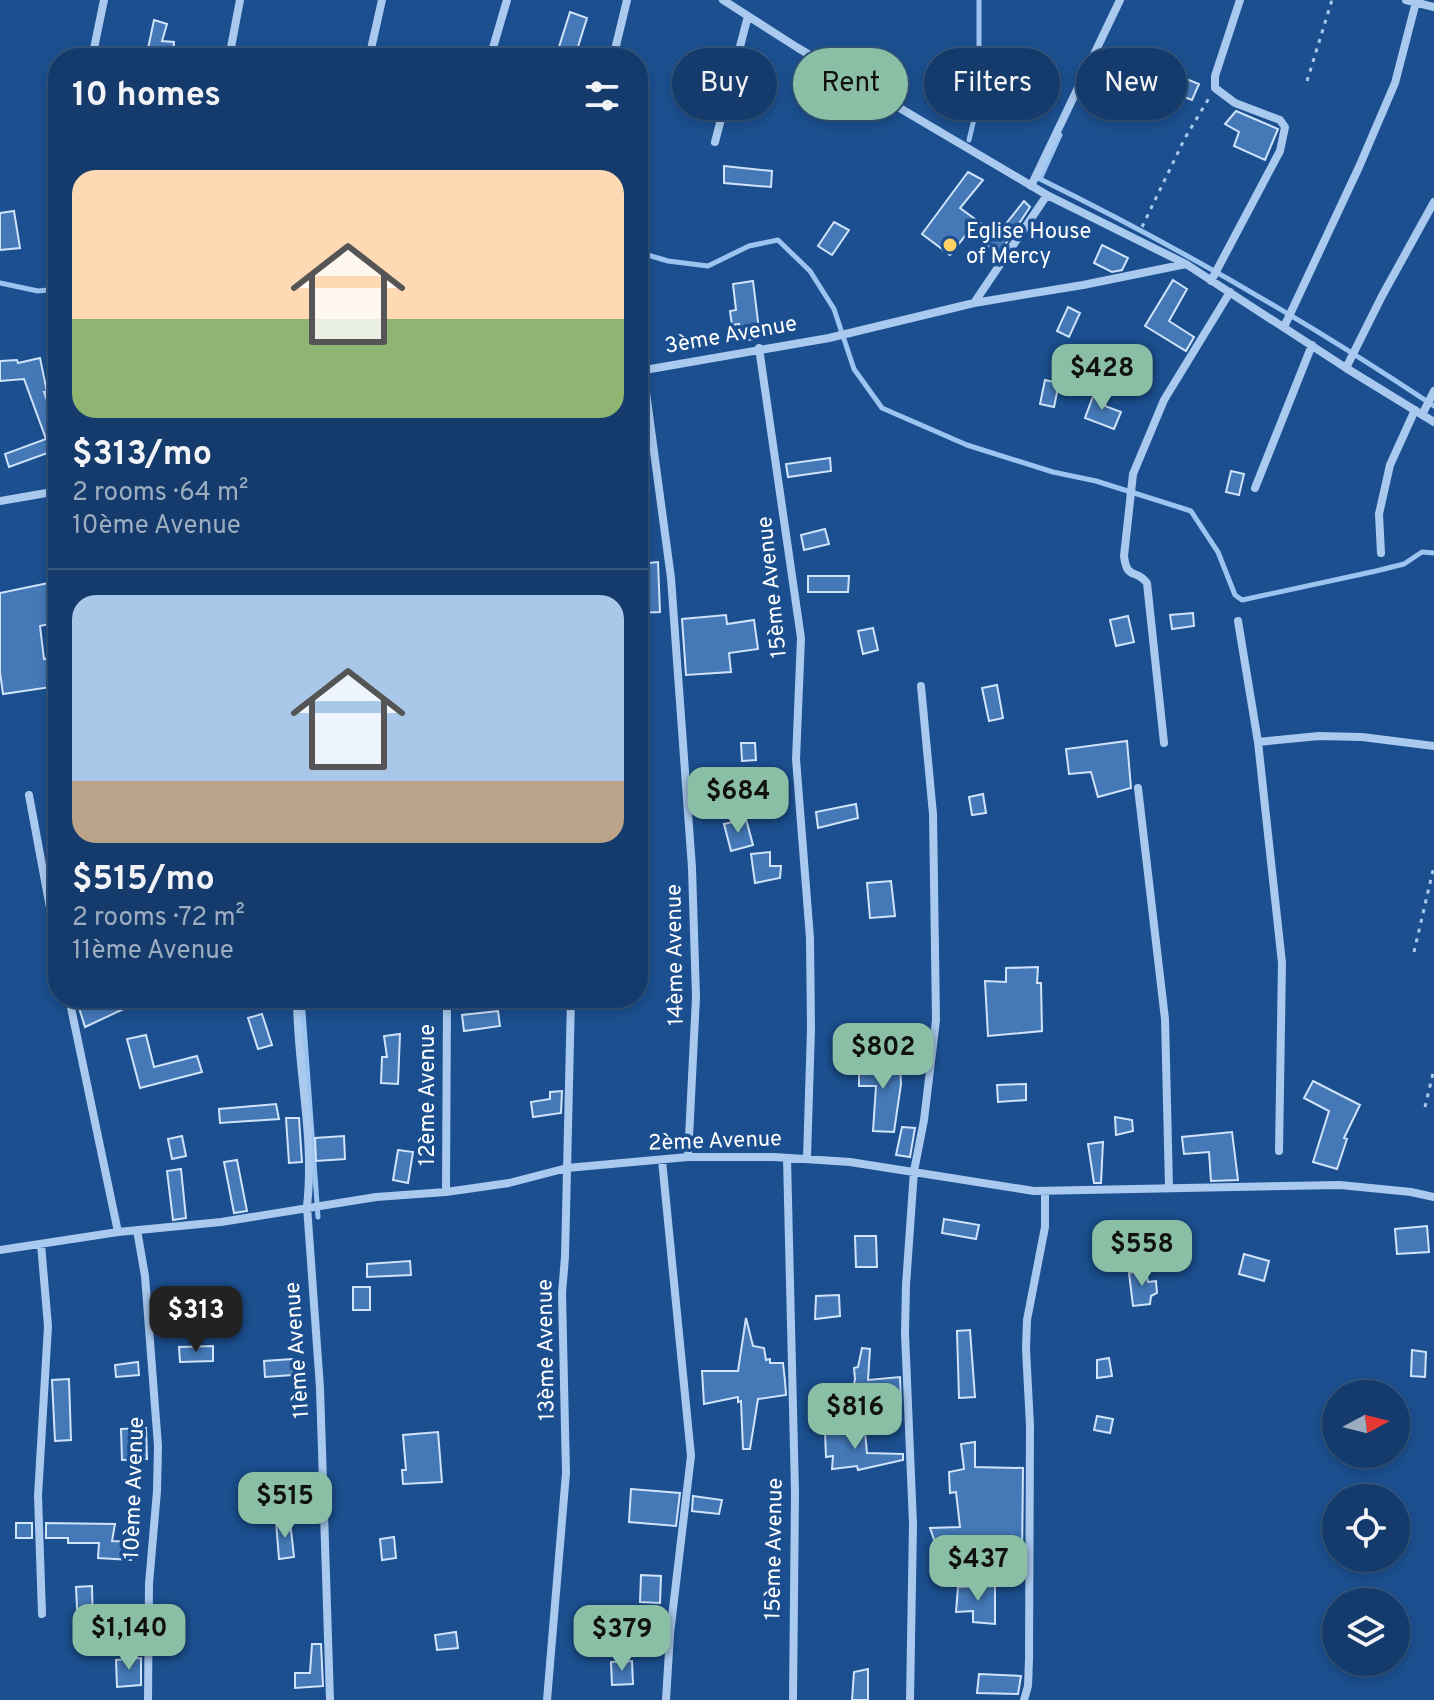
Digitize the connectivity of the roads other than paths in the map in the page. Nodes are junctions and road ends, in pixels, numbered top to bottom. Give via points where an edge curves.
1 (104, 0) edge
2 (240, 0) edge
3 (382, 0) edge
4 (507, 0) edge
5 (627, 0) edge
6 (723, 0) edge
7 (1120, 0) edge
8 (1240, 0) edge
9 (1406, 0) edge
10 (1416, 2) junction
11 (1434, 7) edge
12 (748, 16) junction
13 (94, 48) edge
14 (231, 48) edge
15 (371, 48) edge
16 (493, 48) edge
17 (615, 48) edge
18 (715, 142) dead end
19 (1031, 186) junction
20 (1047, 195) junction
21 (1434, 202) edge
22 (1186, 264) junction
23 (1211, 281) junction
24 (1230, 292) junction
25 (974, 303) junction
26 (1284, 327) junction
27 (1312, 345) junction
28 (759, 348) junction
29 (1346, 368) junction
30 (648, 369) edge
31 (1434, 391) edge
32 (1418, 413) junction
33 (1434, 422) edge
34 (648, 424) edge
35 (1255, 488) dead end
36 (48, 493) edge
37 (0, 501) edge
38 (1381, 553) dead end
39 (1238, 621) dead end
40 (921, 686) dead end
41 (1258, 742) junction
42 (1164, 743) dead end
43 (1434, 746) edge
44 (1138, 788) dead end
45 (29, 795) dead end
46 (48, 897) edge
47 (71, 1008) edge
48 (298, 1008) edge
49 (447, 1008) edge
50 (571, 1008) edge
51 (1279, 1151) dead end
52 (688, 1157) junction
53 (787, 1158) junction
54 (807, 1158) junction
55 (662, 1160) junction
56 (567, 1168) junction
57 (914, 1171) junction
58 (1169, 1187) junction
59 (446, 1192) junction
60 (1045, 1192) junction
61 (1434, 1197) edge
62 (307, 1206) junction
63 (137, 1230) junction
64 (118, 1232) junction
65 (41, 1244) junction
66 (0, 1250) edge
67 (42, 1614) dead end
68 (148, 1700) edge
69 (330, 1700) edge
70 (547, 1700) edge
71 (666, 1700) edge
72 (793, 1700) edge
73 (910, 1700) edge
74 (1024, 1700) edge

1 - 13 street
2 - 14 street
3 - 15 street
4 - 16 street
5 - 17 street
6 - 12 street
7 - 19 street
8 - 23 street via 1215,88 1285,127 1280,151
9 - 10 street
10 - 11 street
10 - 26 street via 1395,83
12 - 18 street
12 - 19 street
19 - 20 street
20 - 22 street
20 - 25 street
21 - 29 street
22 - 23 street
22 - 25 street, 3ème Avenue
23 - 24 street
24 - 26 street
24 - 42 street via 1164,400 1133,474 1124,556 1126,570 1147,583
25 - 28 street, 3ème Avenue via 829,338
26 - 27 street
27 - 29 street
27 - 35 street
28 - 30 street, 3ème Avenue
28 - 54 street, 15ème Avenue via 801,638 796,759 810,938
29 - 32 street
31 - 32 street
32 - 33 street
32 - 38 street via 1390,465 1379,514
34 - 52 street, 14ème Avenue via 671,578 692,868 696,997
36 - 37 street
39 - 41 street
40 - 57 street via 933,814 936,1020
41 - 43 street via 1319,736
41 - 51 street via 1282,963
44 - 58 street via 1165,1019
45 - 46 street
47 - 64 street
48 - 62 street, 11ème Avenue
49 - 59 street, 12ème Avenue
50 - 56 street, 13ème Avenue
52 - 53 street, 2ème Avenue
52 - 55 street, 2ème Avenue
53 - 54 street, 2ème Avenue
53 - 72 street, 15ème Avenue via 795,1492
54 - 57 street, 2ème Avenue
55 - 56 street, 2ème Avenue
55 - 71 street via 691,1456
56 - 59 street, 2ème Avenue
56 - 70 street, 13ème Avenue via 562,1293 566,1473
57 - 60 street, 2ème Avenue
57 - 73 street via 905,1333 913,1524
58 - 60 street, 2ème Avenue
58 - 61 street, 2ème Avenue via 1340,1185
59 - 62 street, 2ème Avenue
60 - 74 street via 1045,1227 1027,1334 1029,1601
62 - 63 street, 2ème Avenue
62 - 69 street, 11ème Avenue via 320,1388
63 - 64 street, 2ème Avenue
63 - 68 street, 10ème Avenue via 158,1446
64 - 65 street, 2ème Avenue
65 - 66 street, 2ème Avenue
65 - 67 street via 48,1326 38,1496

